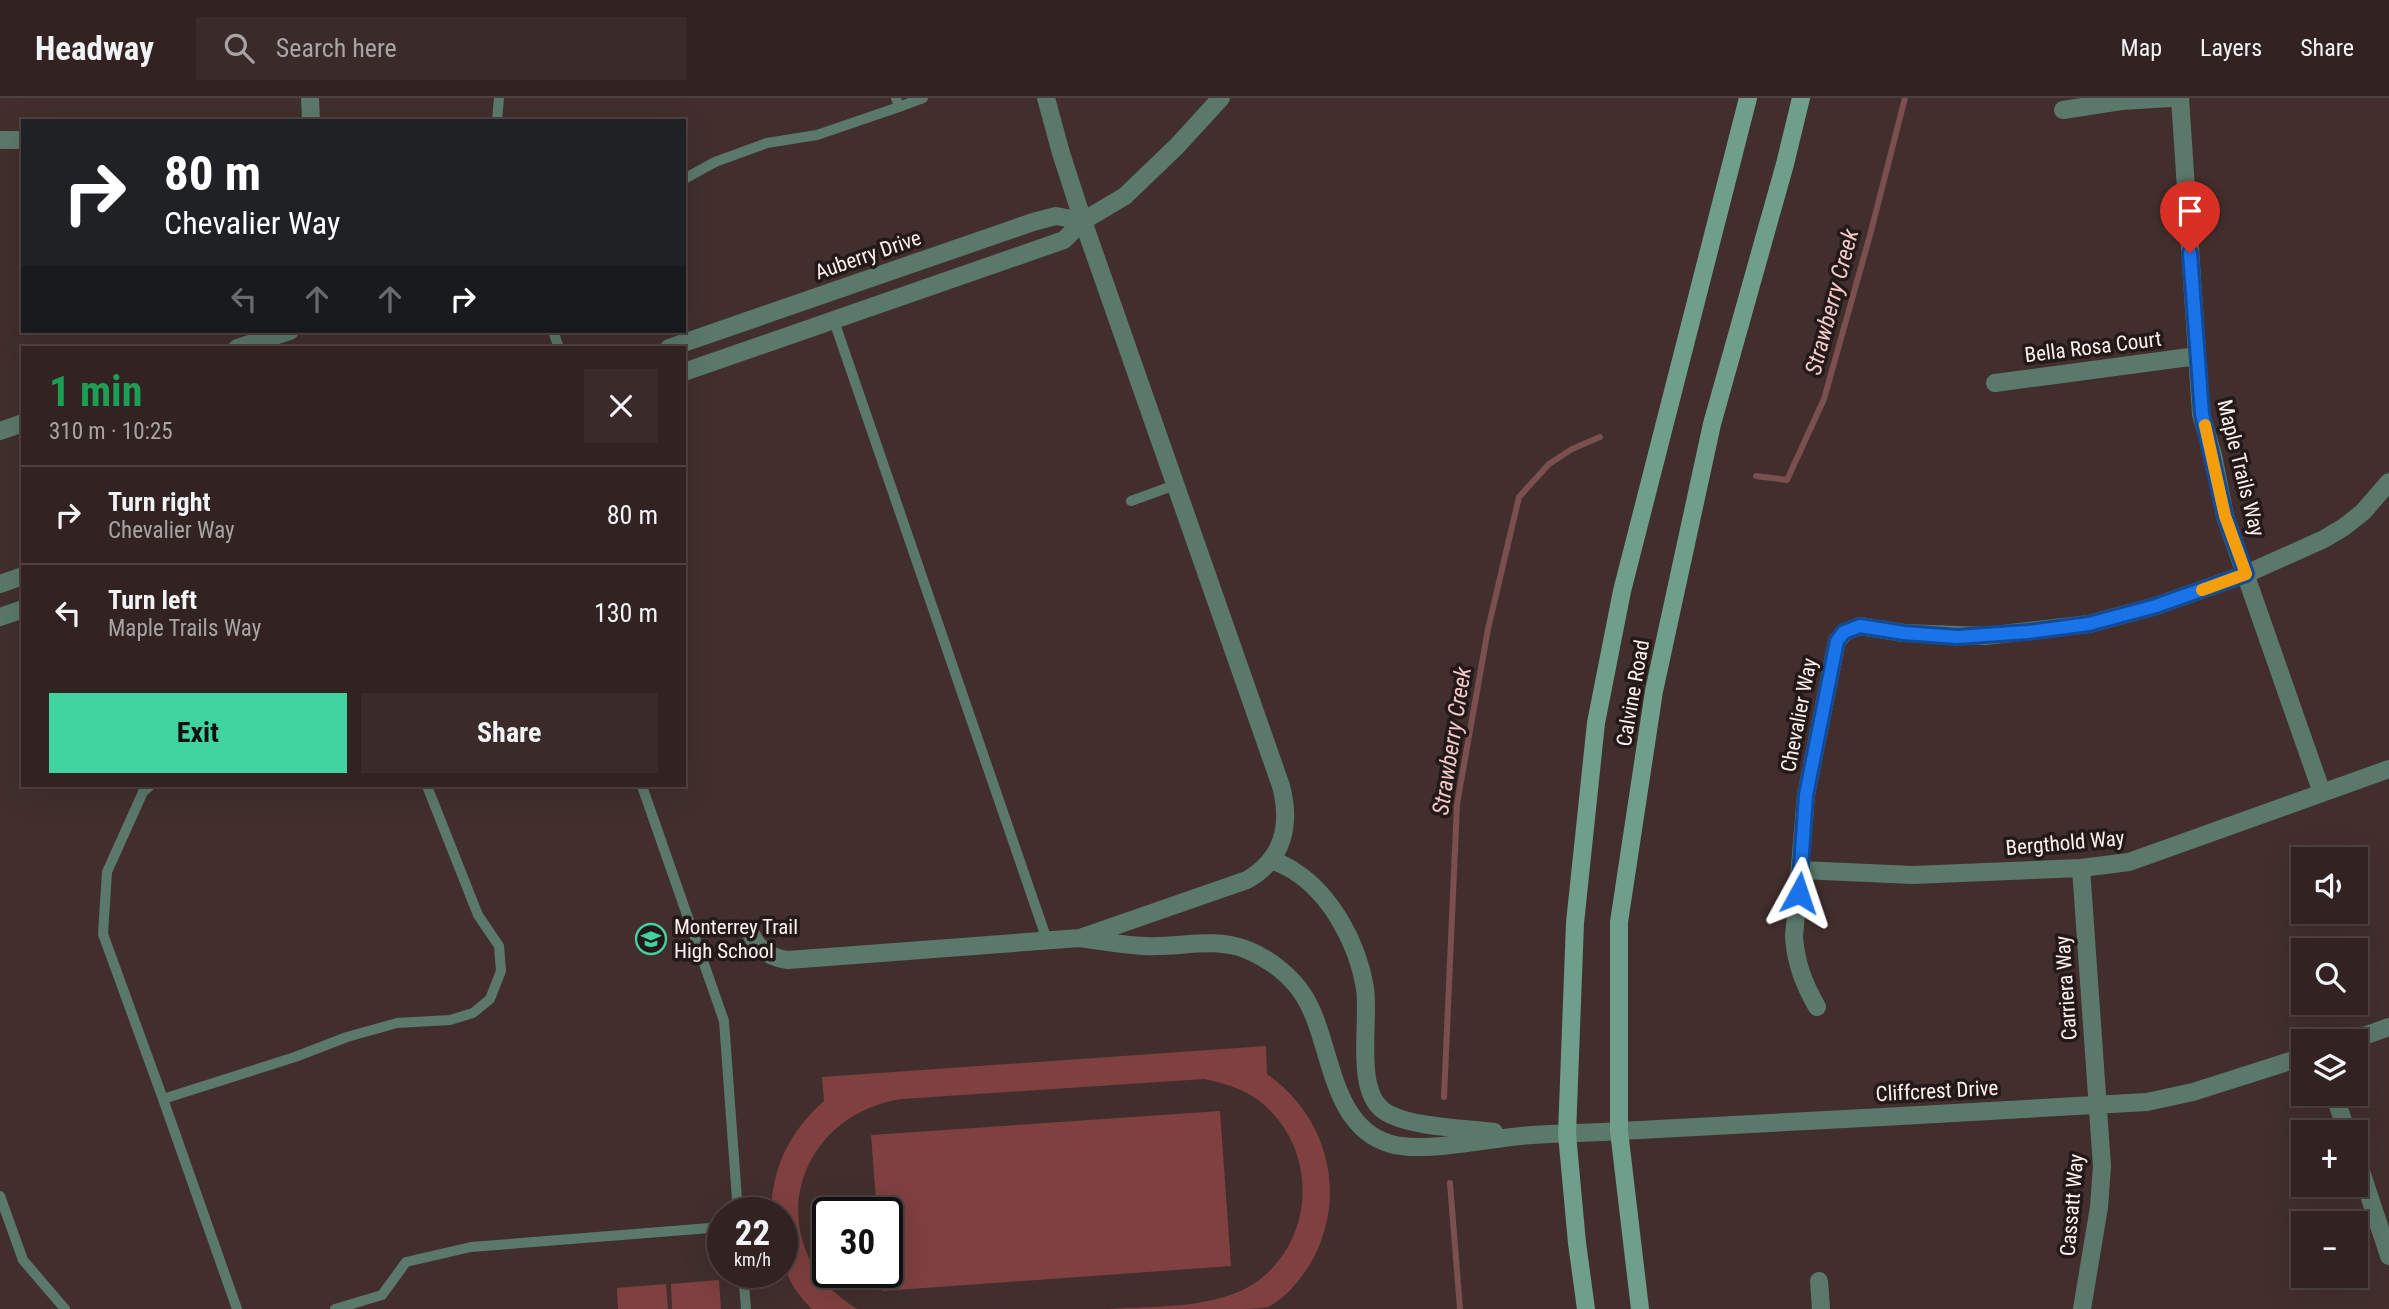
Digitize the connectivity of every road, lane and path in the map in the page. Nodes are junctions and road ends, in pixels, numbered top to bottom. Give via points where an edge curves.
1 (310, 98) edge
2 (499, 98) edge
3 (923, 98) edge
4 (1046, 98) edge
5 (1221, 98) edge
6 (1748, 98) edge
7 (1801, 98) edge
8 (2170, 98) edge
9 (2180, 98) edge
10 (897, 102) edge
11 (2063, 110) dead end
12 (311, 119) edge
13 (497, 119) edge
14 (0, 139) edge
15 (21, 141) edge
16 (686, 178) edge
17 (1083, 221) junction
18 (834, 321) junction
19 (282, 338) edge
20 (249, 346) edge
21 (676, 346) edge
22 (2197, 356) junction
23 (686, 371) edge
24 (1995, 383) dead end
25 (21, 425) edge
26 (0, 431) edge
27 (2389, 482) edge
28 (1175, 485) junction
29 (1131, 501) dead end
30 (2246, 574) junction
31 (21, 577) edge
32 (0, 584) edge
33 (21, 610) edge
34 (0, 617) edge
35 (2389, 769) edge
36 (149, 787) edge
37 (427, 787) edge
38 (642, 787) edge
39 (2322, 793) junction
40 (1270, 859) junction
41 (2081, 868) junction
42 (1801, 870) junction
43 (752, 936) dead end
44 (1080, 938) junction
45 (1047, 940) junction
46 (1817, 1007) dead end
47 (2389, 1027) edge
48 (2368, 1035) edge
49 (2291, 1061) edge
50 (163, 1099) junction
51 (2098, 1105) junction
52 (1619, 1131) junction
53 (1567, 1134) junction
54 (1525, 1136) junction
55 (2368, 1193) edge
56 (0, 1196) edge
57 (737, 1197) edge
58 (707, 1228) edge
59 (2389, 1256) edge
60 (1819, 1281) dead end
61 (744, 1288) edge
62 (65, 1309) edge
63 (237, 1309) edge
64 (335, 1309) edge
65 (746, 1309) edge
66 (1586, 1309) edge
67 (1640, 1309) edge
68 (1821, 1309) edge
69 (2082, 1309) edge

1 - 12 street
2 - 13 lane
3 - 10 lane
4 - 17 street
5 - 17 street via 1125,196
6 - 53 main road, Calvine Road via 1622,591 1596,723 1575,923
7 - 52 main road, Calvine Road via 1712,424 1654,691 1619,922
8 - 11 street
9 - 22 street, Maple Trails Way
10 - 16 lane via 817,135 767,143
14 - 15 street
17 - 18 street via 1064,240
17 - 21 street, Auberry Drive via 1056,216 1033,222
17 - 28 street
18 - 23 street
18 - 45 lane
19 - 20 street
22 - 24 street, Bella Rosa Court
22 - 30 street, Maple Trails Way via 2202,414 2225,516
25 - 26 street
27 - 30 street via 2344,527
28 - 29 lane
28 - 40 street via 1281,786 1286,826
30 - 39 street, Maple Trails Way
30 - 42 street, Chevalier Way via 2156,606 2050,630 1957,637 1860,626 1844,632 1837,641 1806,795
31 - 32 street
33 - 34 street
35 - 39 street, Bergthold Way
36 - 50 lane via 107,872 103,934
37 - 50 lane via 478,915 499,946 501,971 490,999 472,1013 450,1020 397,1023
38 - 57 lane via 724,1021
39 - 41 street, Bergthold Way via 2129,862
40 - 44 street via 1257,874 1240,883
40 - 54 street via 1314,887 1337,916 1354,951 1365,989 1368,1087 1381,1109 1399,1120
41 - 42 street, Bergthold Way via 1913,875
41 - 51 street, Carriera Way
42 - 46 street, Chevalier Way via 1795,956
43 - 45 street via 766,953 788,960
44 - 45 street
44 - 54 street via 1147,947 1219,944 1269,962 1290,978 1305,998 1338,1089 1359,1125 1374,1137 1414,1148
47 - 48 street
49 - 51 street, Cliffcrest Drive via 2193,1092 2147,1102
50 - 63 lane
51 - 52 street, Cliffcrest Drive
51 - 69 street, Cassatt Way via 2099,1207
52 - 53 street, Cliffcrest Drive
52 - 67 main road, Calvine Road
53 - 54 street, Cliffcrest Drive
53 - 66 main road, Calvine Road
55 - 59 street
56 - 62 lane via 23,1260
58 - 64 lane via 471,1247 406,1262 382,1295
60 - 68 street
61 - 65 lane

